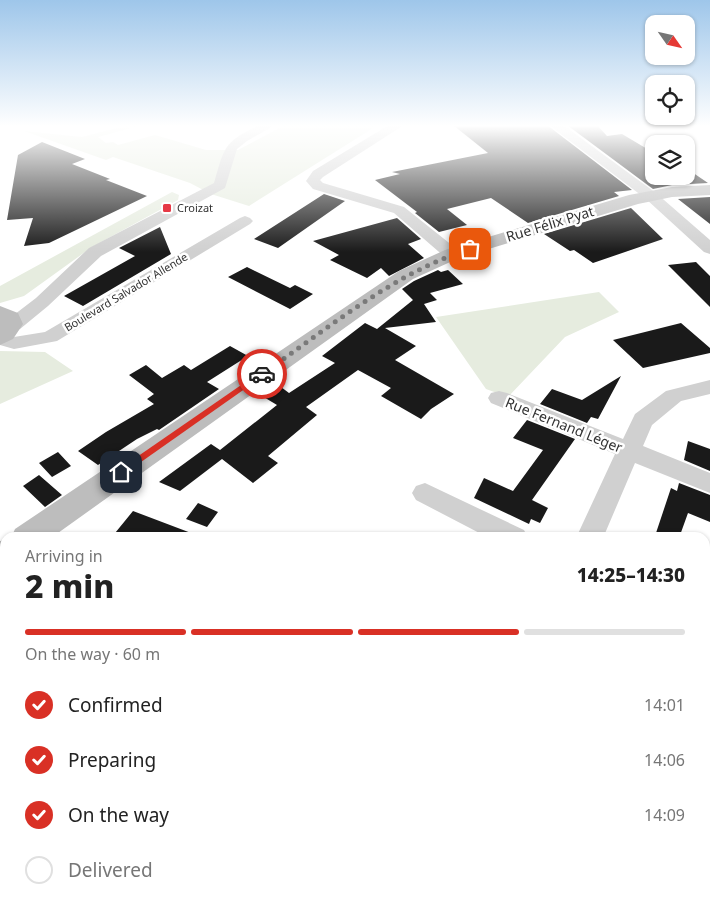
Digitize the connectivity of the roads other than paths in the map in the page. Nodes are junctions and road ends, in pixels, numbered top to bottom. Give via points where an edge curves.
1 (225, 167) edge
2 (329, 167) edge
3 (612, 167) edge
4 (710, 190) edge
5 (651, 196) junction
6 (245, 220) dead end
7 (710, 250) edge
8 (452, 254) junction
9 (3, 326) edge
10 (710, 387) edge
11 (498, 398) dead end
12 (630, 451) junction
13 (710, 483) edge
14 (425, 493) dead end
15 (35, 532) edge
16 (503, 532) edge
17 (593, 532) edge

1 - 9 street, Boulevard Salvador Allende via 220,184 95,252 42,302
2 - 8 street via 318,174 314,181 318,186 399,210
3 - 5 street
4 - 5 street, Rue Félix Pyat
5 - 7 street
5 - 8 street, Rue Félix Pyat via 635,198
6 - 9 street, Boulevard Salvador Allende via 50,337 14,343
8 - 15 street, Rue Félix Pyat via 390,285
10 - 12 street, Rue Fernand Léger via 674,396 651,414 644,420
11 - 12 street, Rue Fernand Léger
12 - 13 street, Rue Fernand Léger
12 - 17 street, Rue Fernand Léger
14 - 16 street

